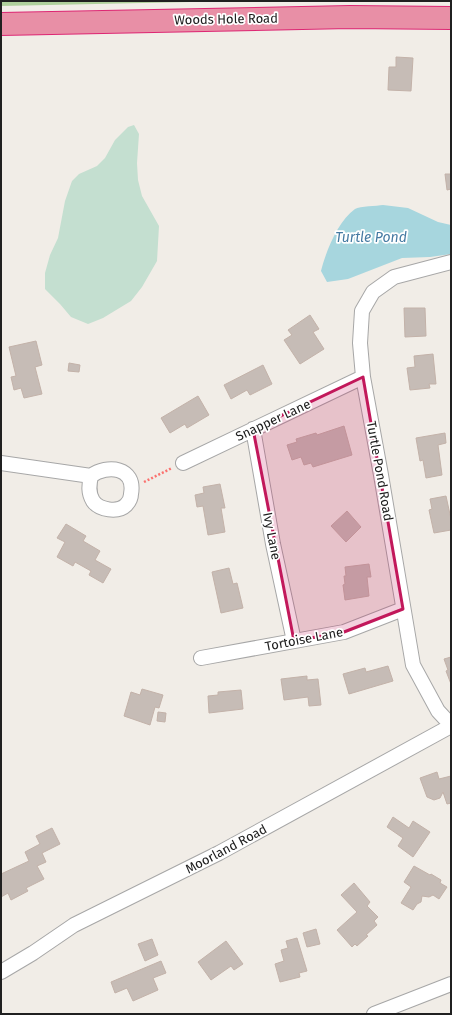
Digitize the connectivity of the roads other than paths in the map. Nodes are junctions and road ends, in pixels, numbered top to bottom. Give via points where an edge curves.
1 (451, 18) edge
2 (1, 24) edge
3 (451, 262) edge
4 (363, 377) junction
5 (253, 430) junction
6 (1, 463) edge
7 (183, 463) road end
8 (91, 476) junction
9 (403, 609) junction
10 (294, 641) junction
11 (201, 658) dead end
12 (451, 725) edge
13 (1, 972) edge
14 (451, 984) edge
15 (374, 1014) edge

1 - 2 highway, Woods Hole Road
3 - 4 street, Turtle Pond Road via 394,277 373,292 362,311 360,343
4 - 5 street, Snapper Lane
4 - 9 street, Turtle Pond Road
5 - 7 street, Snapper Lane
5 - 10 street, Ivy Lane via 273,544
6 - 8 street
8 - 8 street via 90,494 94,502 102,508 111,510 127,504 132,488 125,473 117,469 106,469
9 - 10 street, Tortoise Lane via 344,632
9 - 12 street, Turtle Pond Road via 413,665 438,711
10 - 11 street, Tortoise Lane
12 - 13 street, Moorland Road via 220,853 74,925
14 - 15 street

